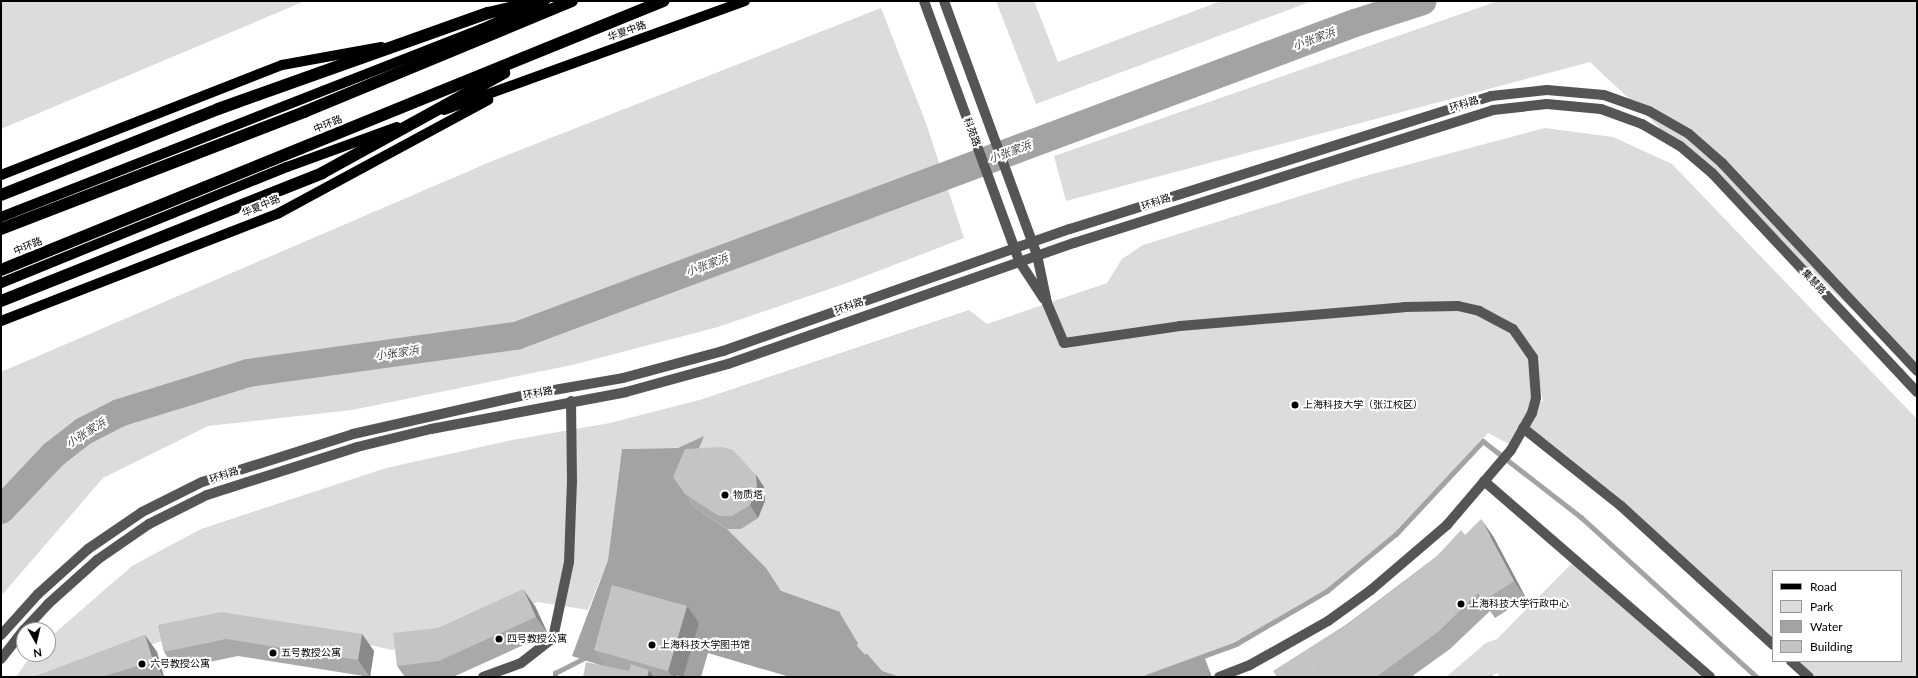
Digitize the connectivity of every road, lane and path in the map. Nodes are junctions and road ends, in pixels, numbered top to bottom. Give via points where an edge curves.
1 (539, 1) edge
2 (545, 1) edge
3 (572, 1) edge
4 (663, 1) edge
5 (745, 1) edge
6 (924, 1) edge
7 (944, 1) edge
8 (481, 29) junction
9 (555, 45) junction
10 (518, 84) junction
11 (1722, 163) joint
12 (1712, 173) joint
13 (1, 175) edge
14 (1, 195) edge
15 (1, 217) edge
16 (1, 229) edge
17 (1032, 242) junction
18 (1014, 248) junction
19 (1037, 255) junction
20 (1019, 262) junction
21 (1, 270) edge
22 (1, 283) edge
23 (1, 301) edge
24 (1047, 303) junction
25 (1, 321) edge
26 (1917, 371) edge
27 (1917, 392) edge
28 (571, 401) junction
29 (1523, 428) junction
30 (1484, 481) junction
31 (31, 622) edge
32 (1, 635) edge
33 (16, 640) edge
34 (1772, 644) edge
35 (1, 659) edge
36 (1792, 662) edge
37 (483, 677) edge
38 (1219, 677) edge
39 (1710, 677) edge
40 (1809, 677) edge

1 - 14 highway via 488,13 218,109
2 - 8 main road
3 - 16 highway, 中环路 via 304,112
4 - 9 highway, 中环路
5 - 10 main road, 华夏中路
6 - 18 street, 科苑路
7 - 17 street, 科苑路
8 - 13 main road via 282,65
8 - 15 main road
9 - 21 highway, 中环路
9 - 23 highway via 322,173
10 - 22 main road, 华夏中路 via 287,167
10 - 25 main road, 华夏中路 via 278,213
11 - 17 street, 环科路 via 1689,134 1649,111 1604,95 1547,90 1491,96
11 - 26 street, 集慧路
12 - 19 street, 环科路 via 1680,146 1642,124 1601,109 1547,104 1493,110
12 - 27 street, 集慧路
17 - 18 street, 环科路
17 - 19 street, 科苑路
18 - 20 street, 科苑路
18 - 32 street, 环科路 via 723,351 623,378 525,395 368,430 202,482 142,512 88,549 38,594
19 - 20 street, 环科路
19 - 24 street, 科苑路
20 - 24 street, 科苑路
20 - 28 street, 环科路 via 728,364 626,392
24 - 29 street via 1064,343 1180,326 1404,308 1458,306 1479,311 1513,329 1533,358 1536,398 1532,414
28 - 31 street, 环科路 via 431,429 364,446 207,495 149,524 96,560
28 - 37 street via 572,482 568,562 553,638 521,663
29 - 30 street via 1511,450
29 - 34 street via 1621,506
30 - 38 street via 1447,525 1371,590 1328,621 1250,665
30 - 39 street
33 - 35 street, 环科路
36 - 40 street

